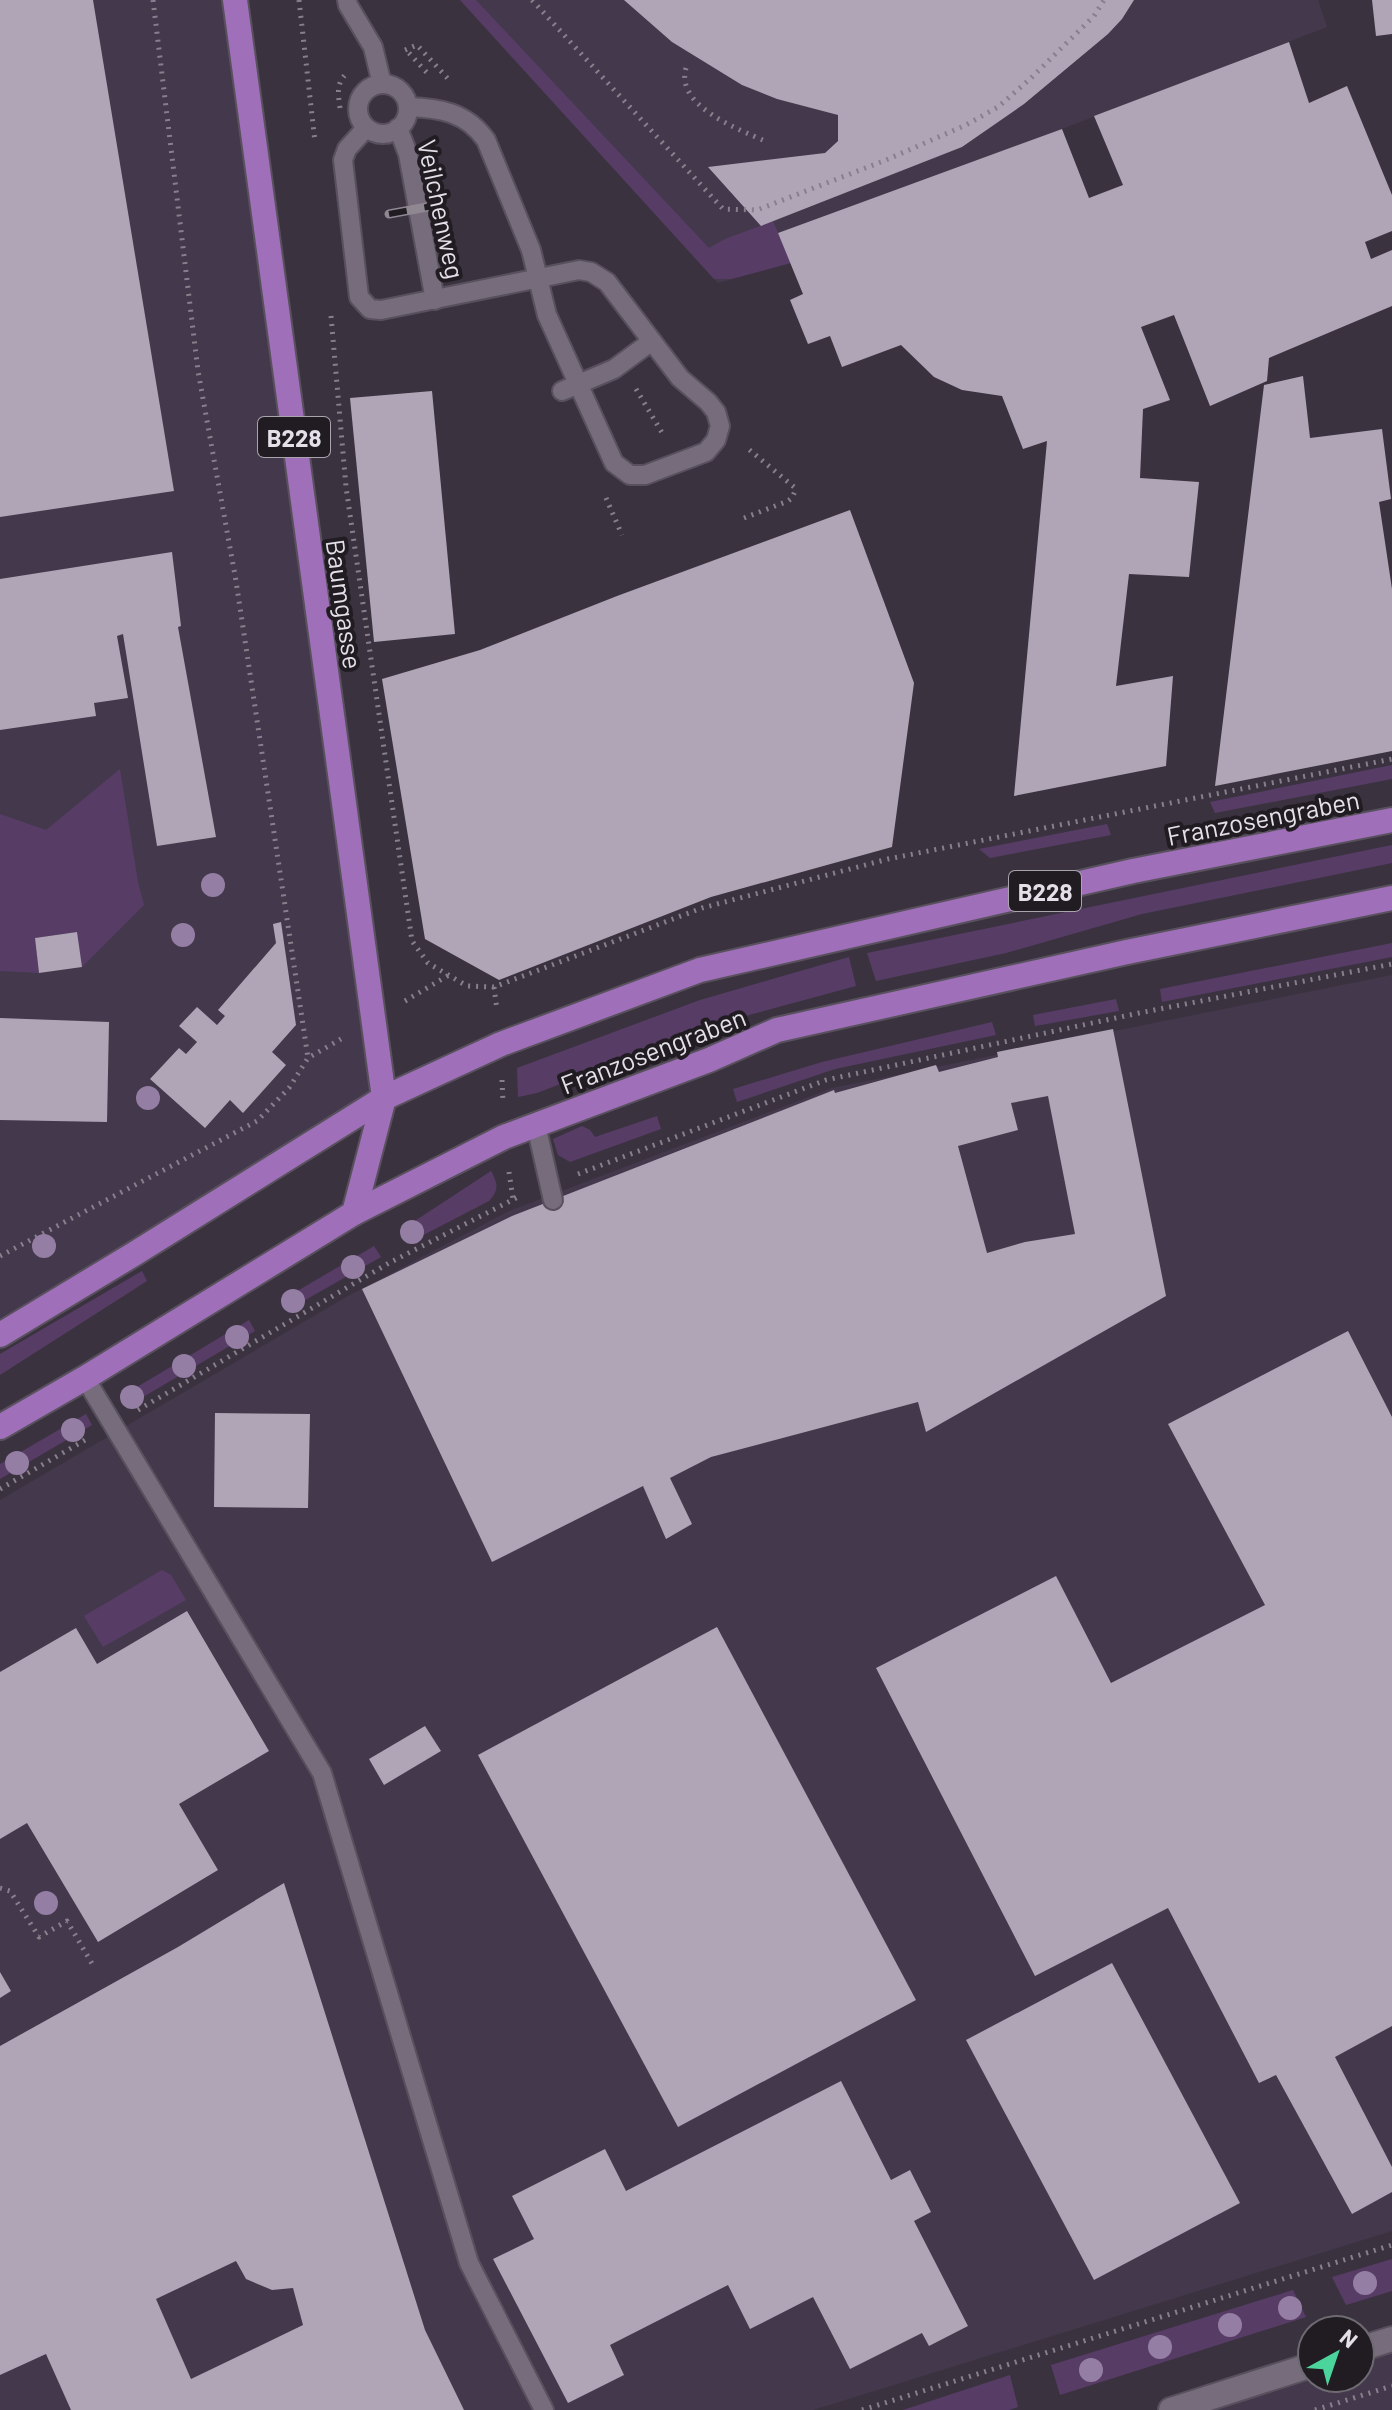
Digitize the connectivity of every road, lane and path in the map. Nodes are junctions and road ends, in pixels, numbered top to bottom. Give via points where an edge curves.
1 (153, 0) edge
2 (235, 0) edge
3 (299, 0) edge
4 (347, 0) edge
5 (532, 0) edge
6 (1104, 0) edge
7 (686, 68) dead end
8 (382, 84) junction
9 (408, 107) junction
10 (366, 128) junction
11 (398, 128) junction
12 (765, 141) dead end
13 (316, 155) dead end
14 (538, 278) junction
15 (435, 300) junction
16 (330, 305) dead end
17 (652, 341) junction
18 (622, 364) junction
19 (570, 388) junction
20 (719, 432) junction
21 (679, 462) junction
22 (744, 518) dead end
23 (1392, 759) edge
24 (1392, 820) edge
25 (1392, 898) edge
26 (1392, 964) edge
27 (449, 975) junction
28 (494, 987) junction
29 (373, 1020) junction
30 (501, 1044) junction
31 (308, 1058) junction
32 (384, 1098) junction
33 (536, 1125) junction
34 (504, 1137) junction
35 (552, 1192) junction
36 (513, 1199) junction
37 (354, 1213) junction
38 (0, 1256) edge
39 (0, 1335) edge
40 (85, 1378) junction
41 (113, 1424) junction
42 (0, 1427) edge
43 (0, 1489) edge
44 (0, 1888) edge
45 (94, 1967) dead end
46 (1392, 2245) edge
47 (1296, 2370) edge
48 (1392, 2386) edge
49 (544, 2410) edge
50 (862, 2410) edge
51 (1171, 2410) edge
52 (1315, 2410) edge

1 - 31 path via 198,371 236,581
2 - 29 main road, Baumgasse / B228
3 - 13 path
4 - 8 lane via 373,47
5 - 6 path via 723,209 746,210 886,160 998,107 1094,16
7 - 12 path via 687,90 702,107 721,122
8 - 9 lane via 400,90
8 - 10 lane via 359,100
9 - 11 lane
9 - 14 lane via 456,113 479,129 493,152
10 - 11 lane via 380,134
10 - 15 lane via 343,160 359,297 370,309 389,310
11 - 15 lane, Veilchenweg via 408,154
14 - 15 lane
14 - 17 lane via 579,270 597,275
14 - 19 lane
16 - 27 path via 346,487 412,941 428,963
17 - 18 lane
17 - 20 lane via 680,378 713,408
18 - 19 lane
18 - 21 path
19 - 21 lane via 618,468 639,476
20 - 21 lane via 706,452
20 - 22 path via 743,444 794,487 788,501
23 - 28 path via 888,859 702,908
24 - 30 main road, Franzosengraben / B228 via 1133,871 700,970
25 - 33 main road, Franzosengraben via 777,1030
26 - 35 path via 826,1080
27 - 28 path via 467,986
27 - 29 path
28 - 30 path
29 - 31 path
29 - 32 main road, Baumgasse / B228
30 - 32 main road, Franzosengraben / B228
30 - 34 path
31 - 38 path via 289,1088 257,1121
32 - 37 main road, Baumgasse / B228
32 - 39 main road, Franzosengraben
33 - 34 main road, Franzosengraben
33 - 35 lane
34 - 36 path
34 - 37 main road, Franzosengraben
35 - 36 path
36 - 41 path via 389,1263
37 - 40 main road, Franzosengraben
40 - 41 lane
40 - 42 main road, Franzosengraben
41 - 43 path
41 - 49 lane via 322,1773 469,2263
44 - 45 path via 10,1891 39,1937 67,1921
46 - 50 path
47 - 51 street
48 - 52 path

